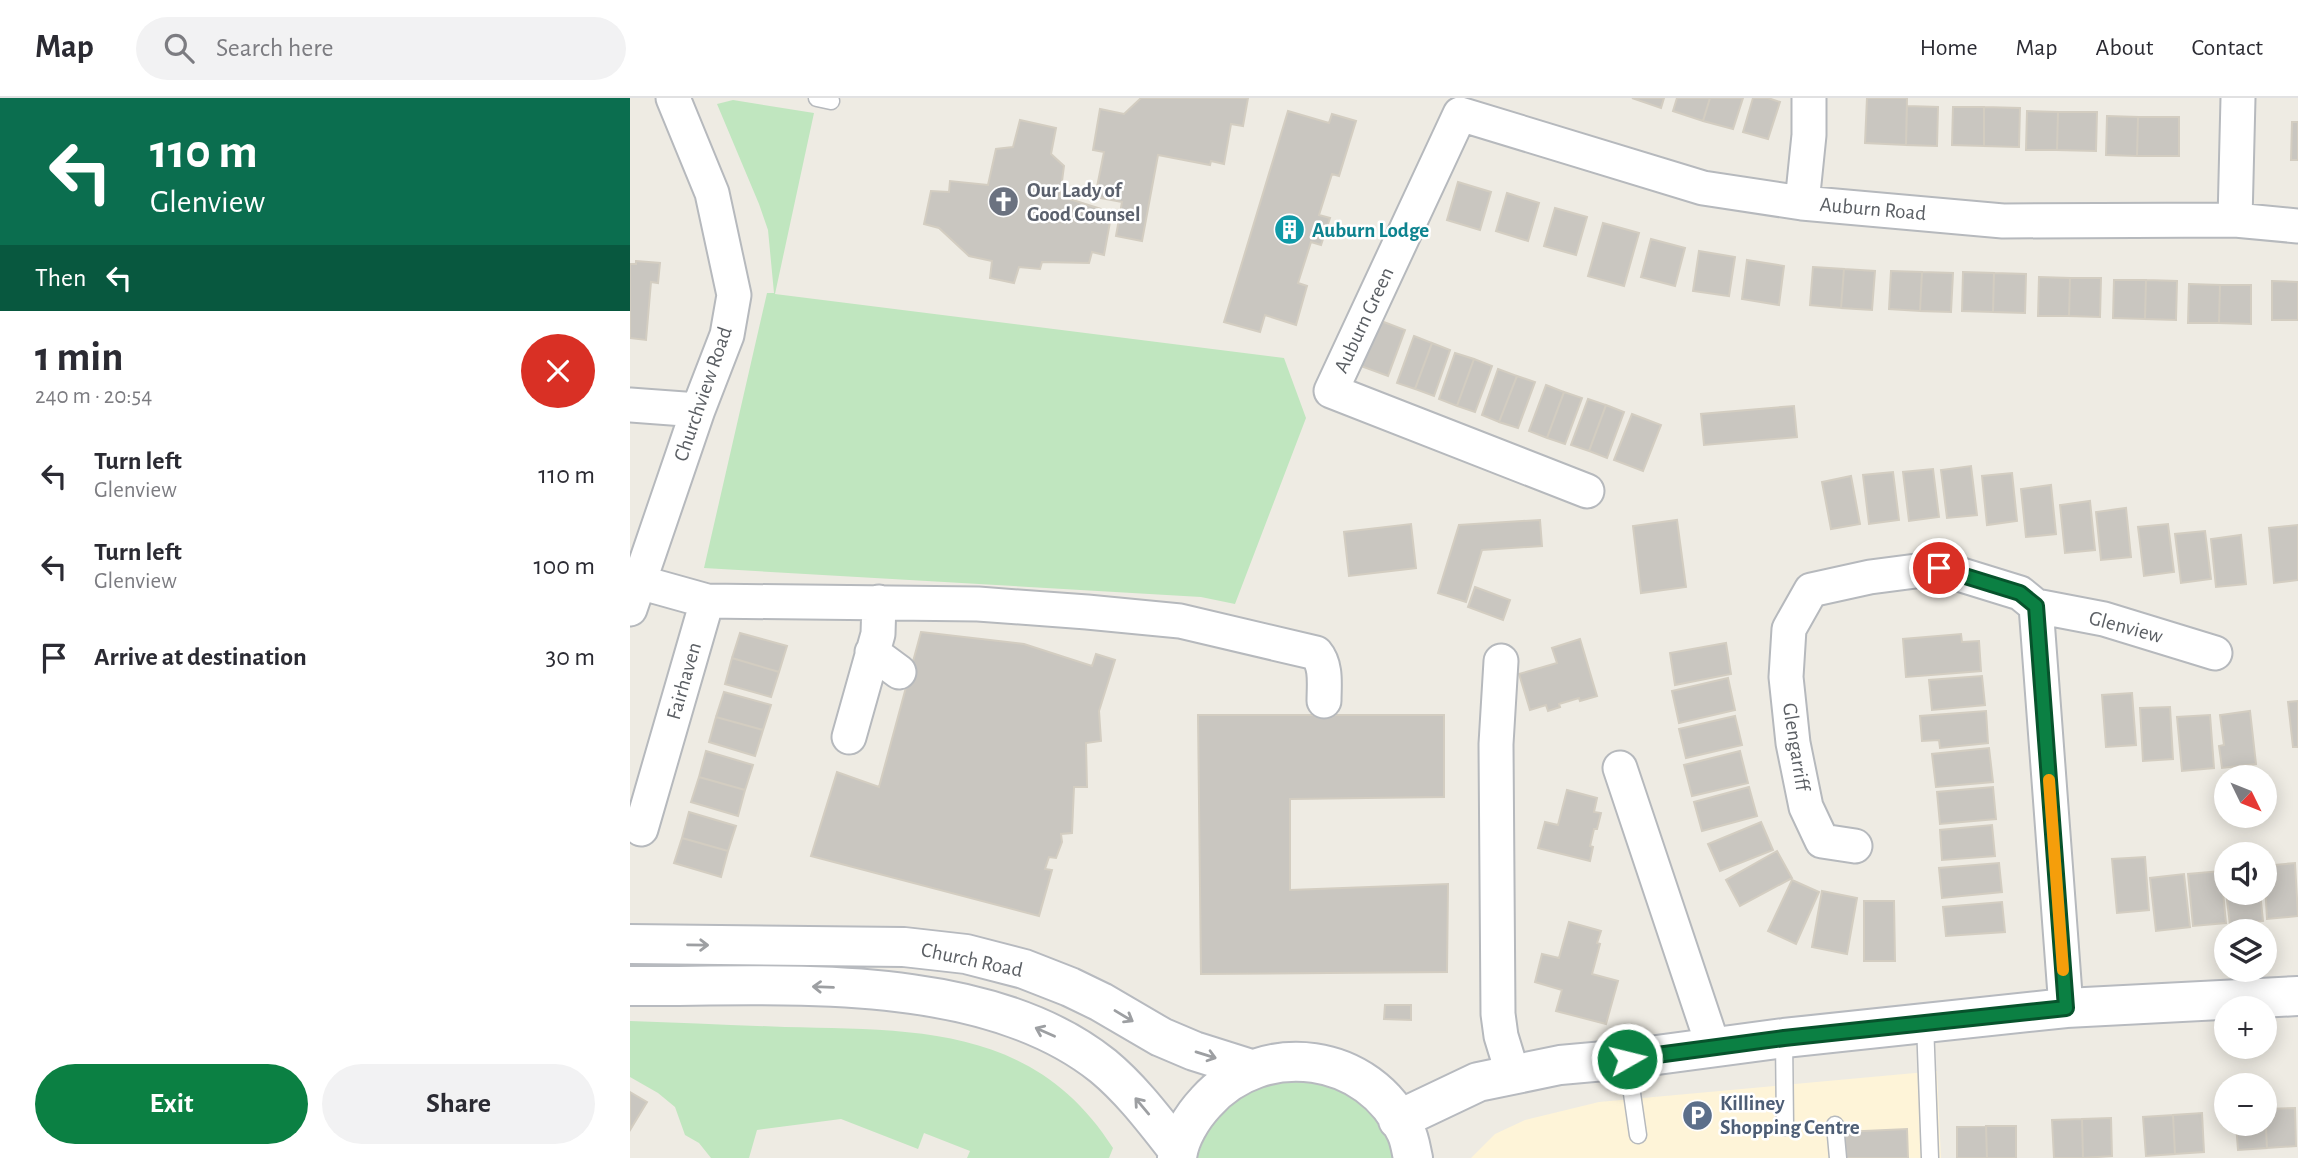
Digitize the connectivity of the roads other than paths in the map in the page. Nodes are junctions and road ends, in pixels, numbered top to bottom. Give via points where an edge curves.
1 (673, 98) edge
2 (1809, 98) edge
3 (2238, 98) edge
4 (1460, 114) joint
5 (1802, 203) junction
6 (2235, 220) junction
7 (2298, 226) edge
8 (630, 404) edge
9 (698, 410) junction
10 (1587, 491) dead end
11 (635, 595) edge
12 (707, 601) junction
13 (879, 602) junction
14 (2036, 606) junction
15 (1796, 617) joint
16 (872, 652) junction
17 (2215, 653) dead end
18 (1501, 661) dead end
19 (899, 672) dead end
20 (1324, 701) dead end
21 (849, 737) dead end
22 (1620, 768) dead end
23 (641, 829) dead end
24 (1855, 846) dead end
25 (630, 944) edge
26 (630, 986) edge
27 (2298, 996) edge
28 (2066, 1008) junction
29 (1926, 1023) junction
30 (1784, 1038) junction
31 (1713, 1046) junction
32 (1627, 1059) junction
33 (1251, 1069) junction
34 (1513, 1075) junction
35 (1398, 1120) junction
36 (1835, 1125) dead end
37 (1785, 1127) dead end
38 (1639, 1135) dead end
39 (1177, 1154) edge
40 (1413, 1158) edge
41 (1838, 1158) edge
42 (1930, 1158) edge

1 - 9 street, Churchview Road via 712,193 734,295 727,334
2 - 5 street
3 - 6 street
4 - 5 street, Auburn Road via 1703,188
4 - 10 street, Auburn Green via 1331,391
5 - 6 street, Auburn Road via 2003,221
6 - 7 street, Auburn Road
8 - 9 street
9 - 11 street, Churchview Road
11 - 12 street
12 - 13 street
12 - 23 street, Fairhaven
13 - 16 street
13 - 20 street via 978,604 1180,621 1316,653 1324,673
14 - 15 street, Glenview via 2020,593 1939,568 1811,590
14 - 17 street, Glenview via 2104,619
14 - 28 street
15 - 24 street, Glengarriff via 1789,629 1786,677 1806,807 1822,841
16 - 19 street
16 - 21 street
18 - 34 street via 1496,744 1498,1014
22 - 31 street
25 -> 33 main road, Church Road via 904,947 966,954 1069,987 1161,1037
39 -> 26 main road via 1128,1089 1103,1066 1048,1033 978,1007 855,988
27 - 28 main road
28 - 29 main road
29 - 30 main road
29 - 42 lane
30 - 31 main road
30 - 37 lane
31 - 32 main road
32 - 34 main road
32 - 38 lane
33 - 35 main road via 1287,1060 1324,1064 1358,1078 1387,1101
33 - 39 main road via 1219,1087 1194,1114
34 - 35 main road via 1478,1082
35 - 40 main road
36 - 41 lane

